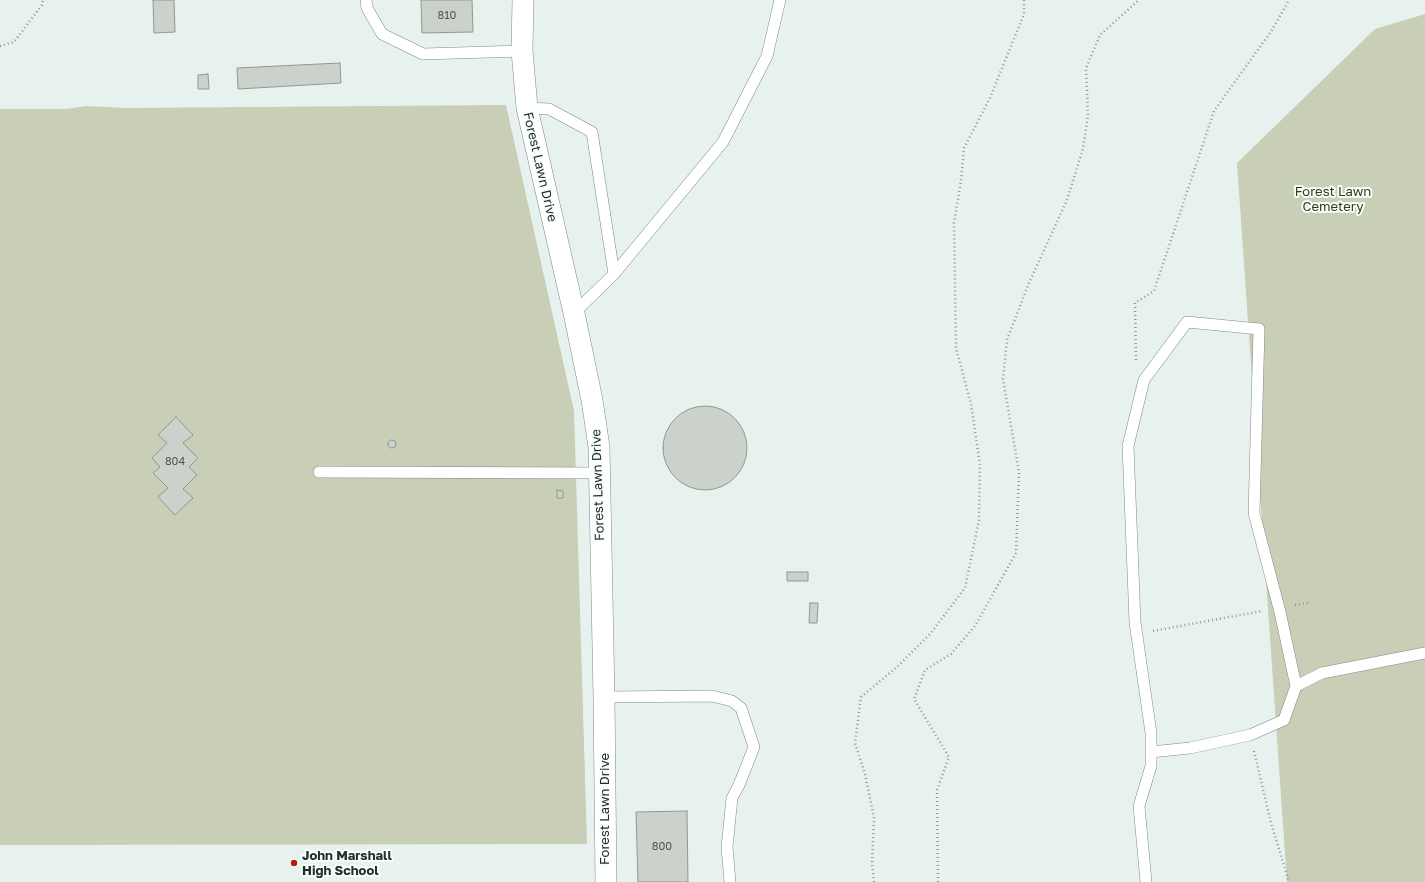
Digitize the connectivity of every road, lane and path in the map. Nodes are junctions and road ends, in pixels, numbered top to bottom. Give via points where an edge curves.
1 (43, 0) edge
2 (366, 0) edge
3 (523, 0) edge
4 (780, 0) edge
5 (1024, 0) edge
6 (1139, 0) edge
7 (1289, 0) edge
8 (0, 46) edge
9 (522, 51) junction
10 (527, 108) junction
11 (614, 274) junction
12 (574, 314) junction
13 (1136, 367) dead end
14 (319, 472) dead end
15 (600, 473) junction
16 (1308, 603) dead end
17 (1279, 608) junction
18 (1137, 633) junction
19 (1425, 653) edge
20 (1296, 686) junction
21 (604, 697) junction
22 (1250, 735) junction
23 (1151, 752) junction
24 (606, 882) edge
25 (730, 882) edge
26 (874, 882) edge
27 (938, 882) edge
28 (1146, 882) edge
29 (1289, 882) edge

1 - 8 path via 42,5 14,42
2 - 9 lane via 366,8 382,34 422,54
3 - 9 street, Forest Lawn Drive
4 - 11 lane via 766,56 723,142
5 - 26 path via 1024,14 990,98 964,148 954,224 956,348 971,404 980,465 979,520 965,588 930,634 897,667 861,697 855,744 865,774 874,818
6 - 27 path via 1100,34 1086,68 1088,115 1084,149 1067,200 1029,283 1007,340 1003,379 1019,472 1016,553 975,626 951,654 926,670 914,699 949,757 937,790
7 - 13 path via 1272,30 1214,111 1154,291 1135,303
9 - 10 street, Forest Lawn Drive
10 - 11 lane via 549,109 592,132
10 - 12 street, Forest Lawn Drive
11 - 12 lane
12 - 15 street, Forest Lawn Drive via 597,428
14 - 15 lane
15 - 21 street, Forest Lawn Drive
16 - 17 path
17 - 18 path
17 - 18 lane via 1254,513 1259,329 1186,322 1144,380 1128,446
17 - 20 lane
18 - 23 lane via 1151,733
19 - 20 lane via 1322,673
20 - 22 lane via 1284,720
21 - 24 street, Forest Lawn Drive
21 - 25 lane via 712,696 732,701 741,708 754,747 732,798 727,847
22 - 23 lane via 1190,748
22 - 29 path via 1271,823
23 - 28 lane via 1151,766 1139,806

